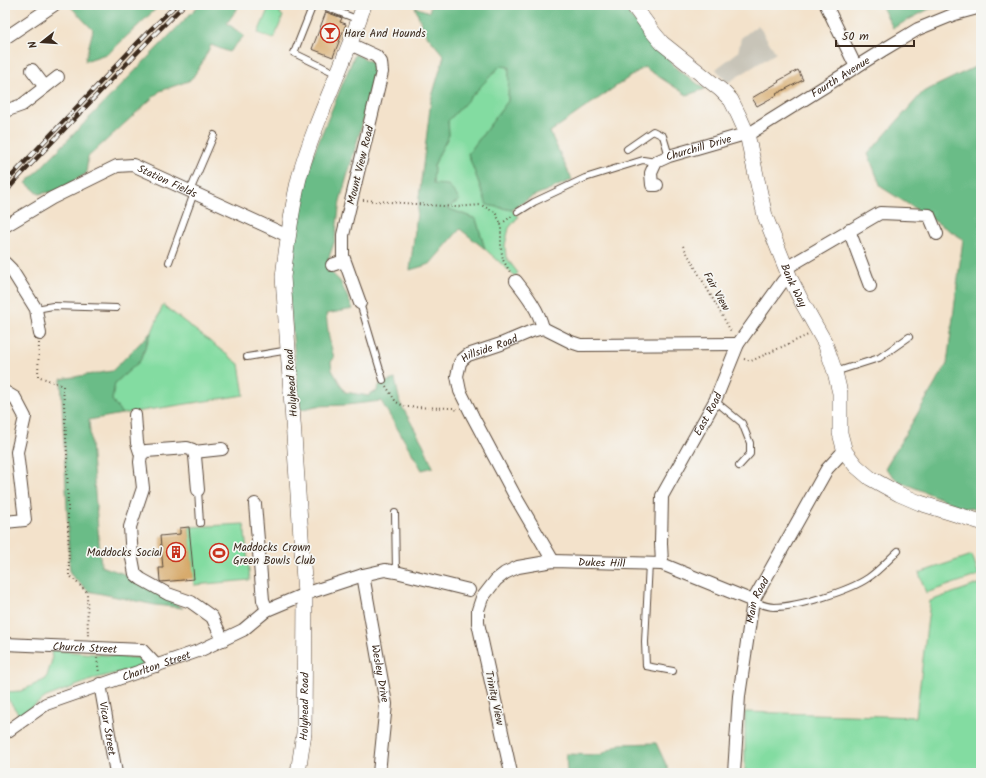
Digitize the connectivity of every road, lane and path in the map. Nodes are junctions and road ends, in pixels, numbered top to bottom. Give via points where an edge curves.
1 (54, 5) edge
2 (313, 5) edge
3 (321, 5) edge
4 (364, 5) edge
5 (633, 5) edge
6 (826, 5) edge
7 (981, 7) edge
8 (359, 20) junction
9 (5, 38) edge
10 (350, 44) junction
11 (856, 67) junction
12 (32, 70) dead end
13 (337, 74) junction
14 (58, 77) dead end
15 (45, 87) junction
16 (5, 111) edge
17 (747, 134) junction
18 (214, 135) dead end
19 (627, 149) dead end
20 (669, 156) junction
21 (656, 162) junction
22 (658, 185) dead end
23 (192, 192) junction
24 (351, 199) junction
25 (518, 212) joint
26 (501, 224) junction
27 (5, 226) edge
28 (848, 230) junction
29 (937, 234) dead end
30 (288, 236) junction
31 (683, 246) dead end
32 (344, 261) junction
33 (5, 262) edge
34 (169, 262) dead end
35 (332, 265) dead end
36 (788, 273) junction
37 (516, 281) joint
38 (870, 286) dead end
39 (360, 302) joint
40 (116, 308) dead end
41 (36, 309) junction
42 (543, 328) junction
43 (818, 330) junction
44 (40, 334) joint
45 (909, 337) dead end
46 (289, 350) junction
47 (736, 350) junction
48 (247, 358) dead end
49 (835, 372) junction
50 (383, 380) joint
51 (5, 392) edge
52 (715, 401) junction
53 (135, 415) dead end
54 (473, 417) junction
55 (222, 449) dead end
56 (194, 452) junction
57 (845, 452) junction
58 (141, 455) junction
59 (739, 466) dead end
60 (198, 490) joint
61 (255, 504) dead end
62 (395, 513) dead end
63 (5, 522) edge
64 (981, 522) edge
65 (200, 523) dead end
66 (898, 551) dead end
67 (553, 561) junction
68 (649, 563) junction
69 (662, 564) junction
70 (396, 572) junction
71 (363, 575) junction
72 (469, 590) dead end
73 (305, 594) junction
74 (753, 602) junction
75 (267, 610) junction
76 (478, 623) joint
77 (223, 640) junction
78 (5, 644) edge
79 (96, 648) junction
80 (157, 666) junction
81 (673, 671) dead end
82 (100, 684) junction
83 (5, 733) edge
84 (116, 773) edge
85 (298, 773) edge
86 (379, 773) edge
87 (511, 773) edge
88 (734, 773) edge

1 - 9 street
2 - 13 lane via 294,53
3 - 8 lane
4 - 8 street, Holyhead Road
5 - 17 street, Bank Way via 662,43 731,100
6 - 11 street
7 - 11 street, Fourth Avenue via 955,14 918,30
8 - 10 street, Holyhead Road
10 - 13 street, Holyhead Road
10 - 24 street, Mount View Road via 376,56 381,62 382,72
11 - 17 street, Fourth Avenue
12 - 15 street
13 - 30 street, Holyhead Road via 299,178
14 - 15 street
15 - 16 street via 22,105
17 - 20 street, Churchill Drive
17 - 36 street, Bank Way via 765,216
18 - 23 lane
19 - 20 lane via 654,131 663,136
20 - 21 street, Churchill Drive
21 - 22 street, Churchill Drive via 651,173 652,185
21 - 25 lane via 643,160 585,178
23 - 27 street, Station Fields via 133,165 118,166 52,198
23 - 30 street, Station Fields
23 - 34 lane
24 - 26 path via 456,207 481,206 494,212
24 - 32 street, Mount View Road via 343,235
25 - 26 path
26 - 37 path via 503,260
28 - 29 street, East Road via 880,213 929,215
28 - 36 street, East Road
28 - 38 street
30 - 46 street, Holyhead Road via 283,277
31 - 47 path, Fair View
32 - 35 street
32 - 39 street, Mount View Road
33 - 41 street
36 - 43 street, Bank Way
36 - 47 street, East Road
37 - 42 street via 535,309
39 - 50 lane
40 - 41 lane via 53,306
41 - 44 street
42 - 47 street via 580,344
42 - 54 street, Hillside Road via 474,353 462,360 458,370 458,382
43 - 47 path via 751,361
43 - 49 street, Bank Way
44 - 79 path via 38,376 64,386 69,575 87,592 88,640
45 - 49 lane via 879,358
46 - 48 lane
46 - 73 street, Holyhead Road
47 - 52 street, East Road
49 - 57 street, Bank Way via 840,393 840,433
50 - 54 path via 396,402 406,407 453,408
51 - 63 street via 15,398 25,417 17,452 25,520
52 - 59 lane via 742,423 750,443 750,454
52 - 69 street, East Road via 662,496
53 - 58 street via 137,443
54 - 67 street, Hillside Road
55 - 56 street
56 - 58 street via 187,448 146,451
56 - 60 street
57 - 64 street, Bank Way via 870,478 899,494
57 - 74 street, Main Road via 827,469
58 - 77 street via 143,488 130,527 136,574 168,594 191,602 212,617
60 - 65 lane
61 - 75 street via 263,600
62 - 70 lane
66 - 74 lane via 870,577 852,588 774,607
67 - 68 street, Dukes Hill
67 - 76 street, Dukes Hill via 518,567 496,580 482,598 478,610
68 - 69 street, Dukes Hill
68 - 81 lane via 646,666
69 - 74 street, Dukes Hill
70 - 71 street via 385,570
70 - 72 street
71 - 73 street
71 - 86 street, Wesley Drive via 386,704
73 - 75 street, Charlton Street
73 - 85 street, Holyhead Road via 304,733
74 - 88 street, Main Road via 738,700
75 - 77 street, Charlton Street via 243,630
76 - 87 street, Trinity View
77 - 80 street, Charlton Street
78 - 79 street, Church Street
79 - 80 street, Church Street via 142,650
79 - 82 path
80 - 82 street, Charlton Street
82 - 83 street, Charlton Street via 46,704
82 - 84 street, Vicar Street

